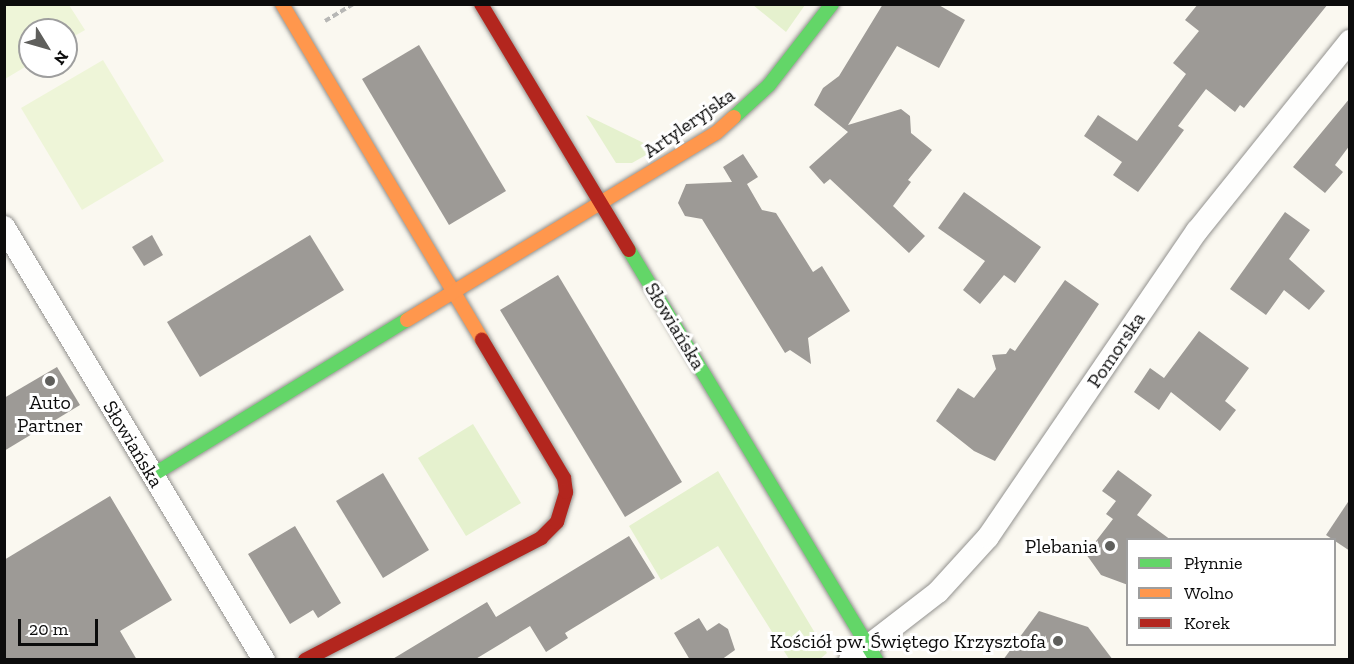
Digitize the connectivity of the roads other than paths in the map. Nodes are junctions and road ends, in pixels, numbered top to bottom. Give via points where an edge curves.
1 (282, 4) edge
2 (481, 4) edge
3 (832, 4) edge
4 (1350, 41) edge
5 (601, 203) junction
6 (4, 227) edge
7 (454, 294) junction
8 (151, 476) junction
9 (875, 655) edge
10 (264, 660) edge
11 (305, 660) edge
12 (850, 660) edge

1 - 7 street
2 - 5 street, Słowiańska
3 - 5 street, Artyleryjska via 796,55 745,109 682,155
4 - 9 street, Pomorska via 1197,231 988,537
5 - 7 street, Artyleryjska
5 - 9 street, Słowiańska
6 - 8 street, Słowiańska
7 - 8 street, Artyleryjska
7 - 11 street via 564,478 566,492 557,522 541,538
8 - 10 street, Słowiańska
9 - 12 street, Pomorska

